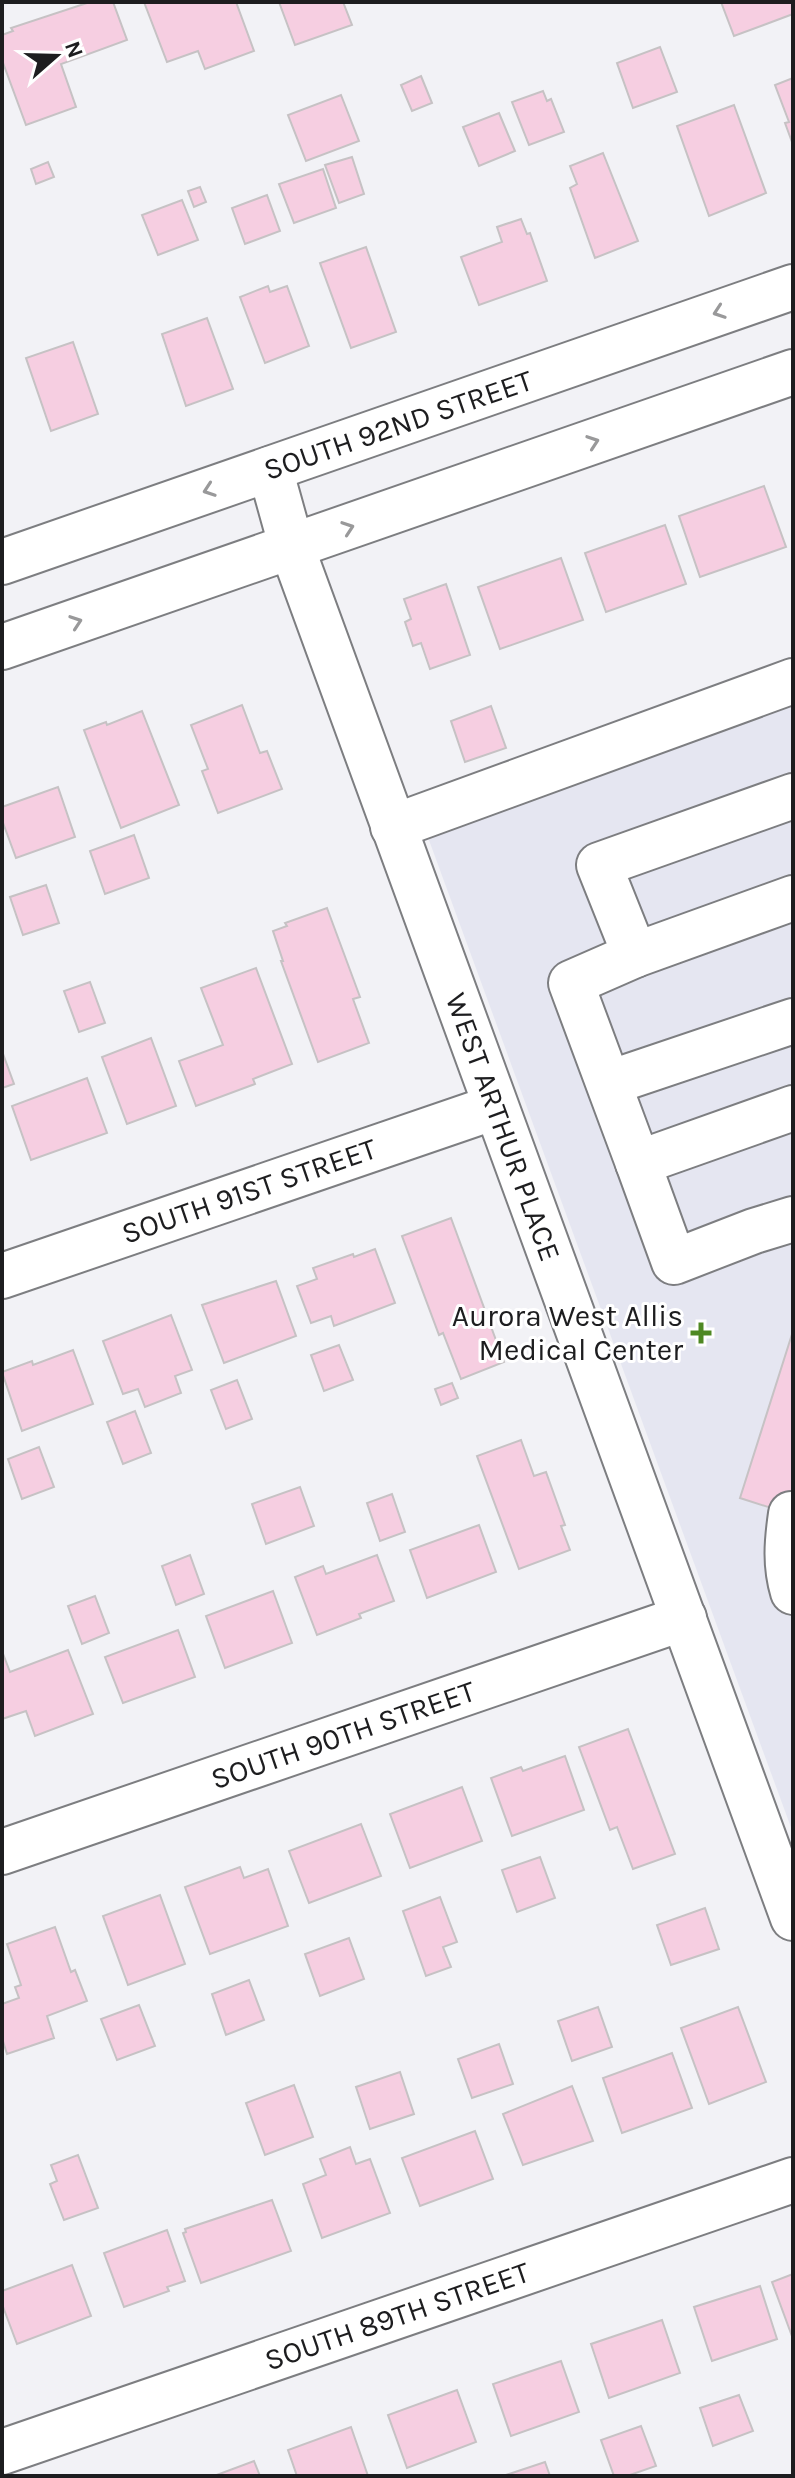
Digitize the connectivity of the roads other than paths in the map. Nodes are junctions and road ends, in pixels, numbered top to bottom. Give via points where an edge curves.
1 (793, 287) edge
2 (793, 372) edge
3 (270, 469) junction
4 (292, 548) junction
5 (2, 562) edge
6 (2, 647) edge
7 (793, 681) edge
8 (793, 796) edge
9 (393, 827) junction
10 (793, 898) edge
11 (635, 955) junction
12 (793, 1021) edge
13 (609, 1083) junction
14 (495, 1107) junction
15 (793, 1108) edge
16 (638, 1163) junction
17 (793, 1219) edge
18 (2, 1276) edge
19 (791, 1514) dead end
20 (793, 1591) edge
21 (684, 1618) junction
22 (2, 1852) edge
23 (793, 1918) edge
24 (793, 2180) edge
25 (2, 2452) edge

1 -> 3 street, SOUTH 92ND STREET
4 -> 2 street
3 - 4 street, WEST ARTHUR PLACE
3 -> 5 street, SOUTH 92ND STREET
6 -> 4 street
4 - 9 street, WEST ARTHUR PLACE
7 - 9 street
8 - 11 street via 599,865
9 - 14 street, WEST ARTHUR PLACE
10 - 11 street
11 - 13 street via 571,983
12 - 13 street
13 - 16 street
14 - 18 street, SOUTH 91ST STREET
14 - 21 street, WEST ARTHUR PLACE
15 - 16 street
16 - 17 street via 674,1262
19 - 20 street via 786,1546
21 - 22 street, SOUTH 90TH STREET
21 - 23 street, WEST ARTHUR PLACE
24 - 25 street, SOUTH 89TH STREET

